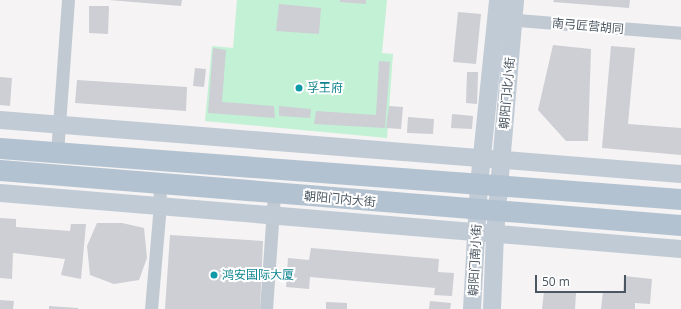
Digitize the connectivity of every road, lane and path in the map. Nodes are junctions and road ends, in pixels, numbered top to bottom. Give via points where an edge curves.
1 (68, 0) edge
2 (515, 0) edge
3 (497, 9) edge
4 (513, 20) junction
5 (681, 33) edge
6 (0, 120) edge
7 (59, 124) junction
8 (0, 148) edge
9 (57, 153) junction
10 (482, 157) junction
11 (502, 159) junction
12 (0, 170) edge
13 (681, 174) edge
14 (159, 182) junction
15 (489, 185) junction
16 (0, 193) edge
17 (274, 194) junction
18 (681, 200) edge
19 (160, 205) junction
20 (487, 211) junction
21 (272, 216) junction
22 (681, 225) edge
23 (476, 232) junction
24 (495, 234) junction
25 (681, 249) edge
26 (151, 309) edge
27 (266, 309) edge
28 (472, 309) edge
29 (492, 309) edge

1 - 7 street
2 - 4 street, 朝阳门北小街
3 - 4 street, 南弓匠营胡同
3 - 10 street, 朝阳门北小街
4 - 5 street, 南弓匠营胡同
4 - 11 street, 朝阳门北小街
6 - 7 street
7 - 9 street
7 - 10 street
8 - 9 main road, 朝阳门内大街
9 - 15 main road, 朝阳门内大街
10 - 11 street
10 - 15 street, 朝阳门北小街
11 - 13 street
11 - 15 street, 朝阳门北小街
12 - 14 main road, 朝阳门内大街
14 - 17 main road, 朝阳门内大街
14 - 19 street
15 - 18 main road, 朝阳门内大街
15 - 20 street
16 - 19 street, 朝阳门内大街
17 - 20 main road, 朝阳门内大街
17 - 21 street
19 - 21 street, 朝阳门内大街
19 - 26 street
20 - 22 main road, 朝阳门内大街
20 - 23 street, 朝阳门南小街
20 - 24 street, 朝阳门南小街
21 - 23 street, 朝阳门内大街
21 - 27 street
23 - 24 street, 朝阳门内大街
23 - 28 street, 朝阳门南小街
24 - 25 street, 朝阳门内大街
24 - 29 street, 朝阳门南小街

